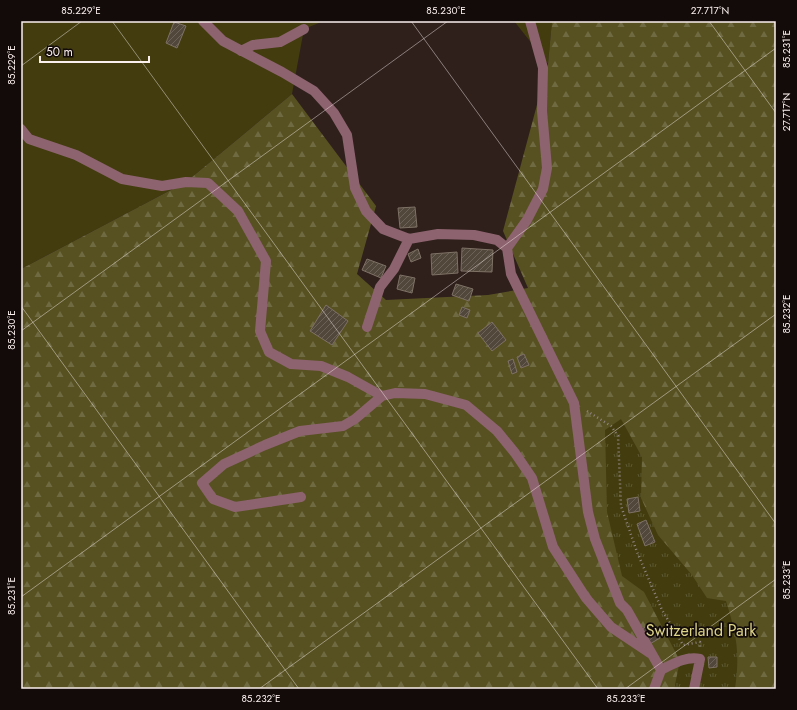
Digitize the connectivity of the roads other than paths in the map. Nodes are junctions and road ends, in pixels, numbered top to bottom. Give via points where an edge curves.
1 (203, 21) edge
2 (530, 21) edge
3 (304, 29) dead end
4 (241, 51) junction
5 (21, 129) edge
6 (409, 238) junction
7 (508, 248) junction
8 (367, 327) dead end
9 (382, 396) junction
10 (301, 497) dead end
11 (650, 653) junction
12 (661, 670) junction
13 (654, 689) edge
14 (694, 689) edge

1 - 4 street via 223,41
2 - 7 street via 543,68 542,111 547,168 540,195
3 - 4 street via 280,42 253,45
4 - 6 street via 314,91 334,113 347,135 355,188 366,211 382,228
5 - 9 street via 29,139 76,155 122,179 162,186 186,182 208,183 238,211 266,261 260,331 269,352 291,364 321,366 348,377
6 - 7 street via 438,234 474,235 497,240
6 - 8 street via 394,269 380,287
7 - 11 street via 511,274 574,403 588,512 595,539 620,603 627,610
9 - 10 street via 355,420 343,426 300,431 265,445 224,464 202,483 213,499 234,507
9 - 11 street via 425,394 466,405 497,431 532,478 553,547 586,598 611,627
11 - 12 street
12 - 13 street
12 - 14 street via 680,661 700,659

